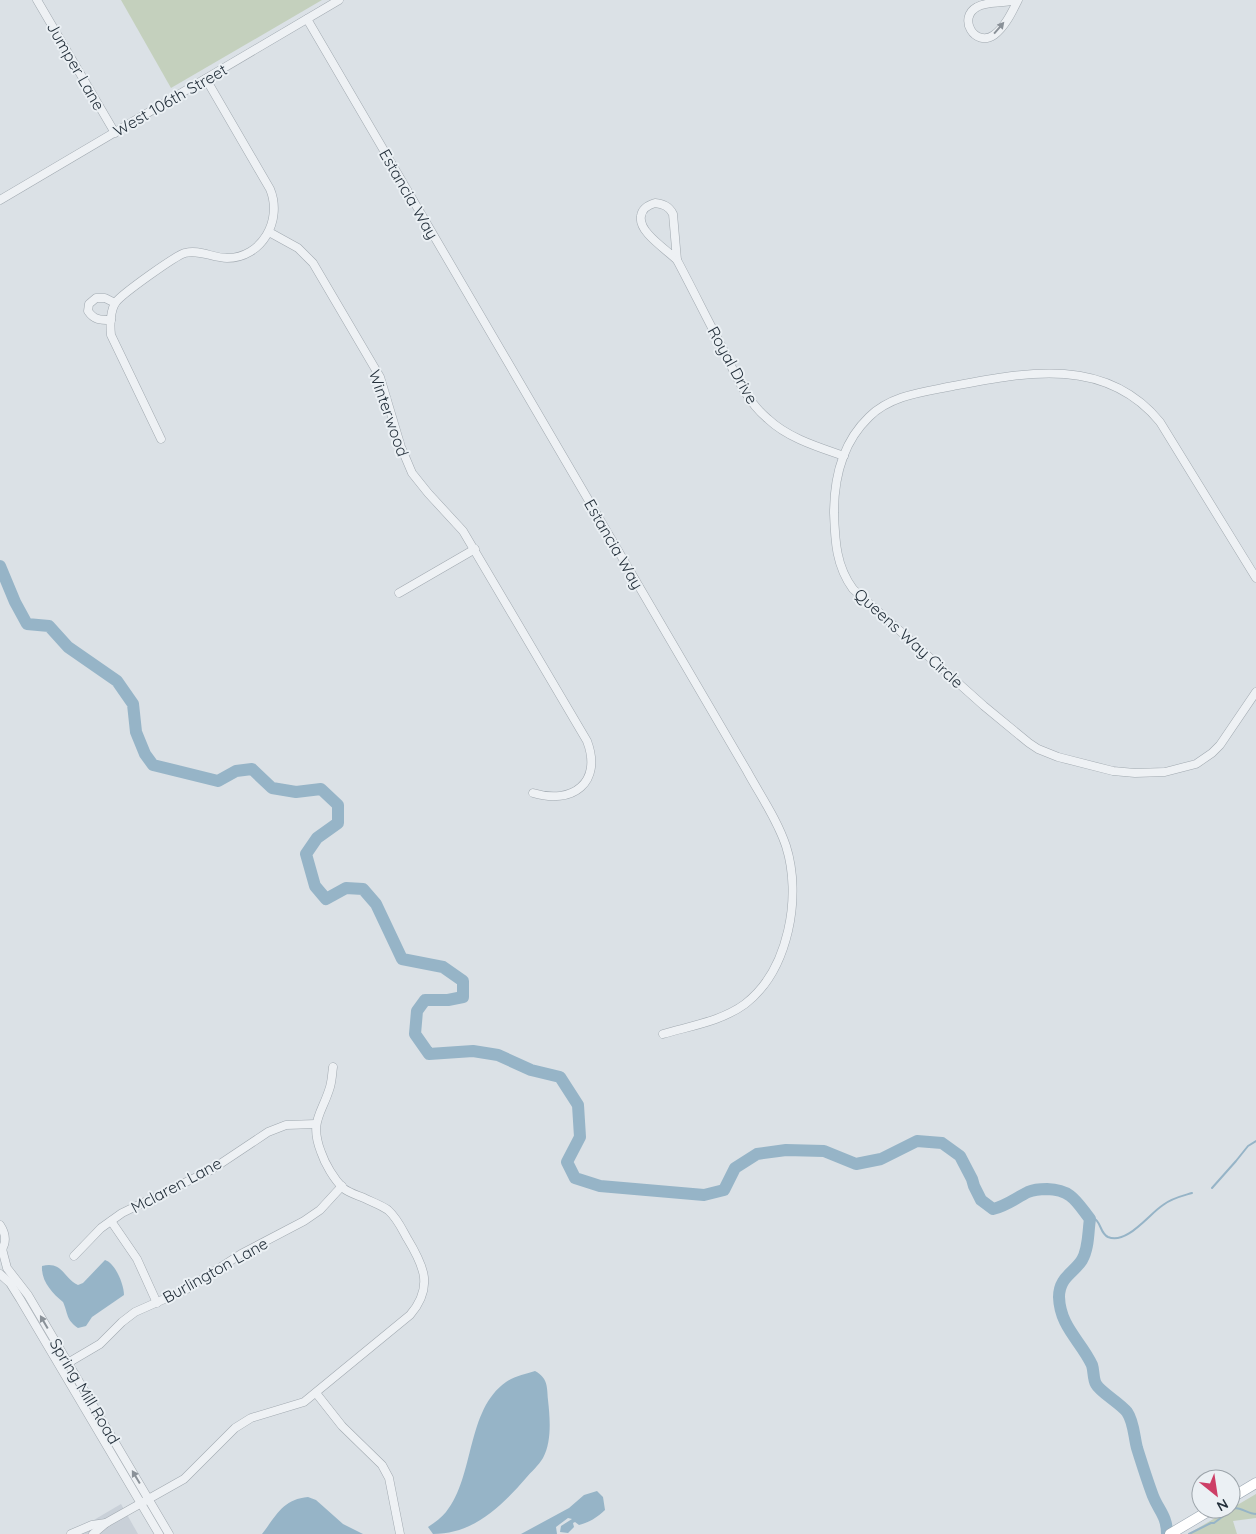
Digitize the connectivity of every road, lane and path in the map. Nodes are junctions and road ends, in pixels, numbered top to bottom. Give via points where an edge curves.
1 (37, 0) edge
2 (340, 0) edge
3 (1016, 0) edge
4 (307, 19) junction
5 (206, 79) junction
6 (114, 133) junction
7 (0, 200) edge
8 (269, 232) junction
9 (677, 260) junction
10 (115, 303) junction
11 (110, 320) junction
12 (161, 439) dead end
13 (844, 456) junction
14 (474, 549) junction
15 (1256, 578) edge
16 (399, 592) dead end
17 (1256, 692) edge
18 (533, 794) dead end
19 (663, 1034) dead end
20 (333, 1068) dead end
21 (316, 1124) junction
22 (342, 1186) junction
23 (111, 1221) junction
24 (0, 1225) edge
25 (1, 1250) edge
26 (74, 1256) dead end
27 (0, 1274) edge
28 (157, 1303) junction
29 (64, 1364) junction
30 (316, 1393) junction
31 (1256, 1483) edge
32 (1241, 1492) edge
33 (149, 1500) junction
34 (142, 1504) junction
35 (1195, 1519) edge
36 (106, 1523) junction
37 (1175, 1531) edge
38 (71, 1534) edge
39 (93, 1534) edge
40 (159, 1534) edge
41 (169, 1534) edge
42 (400, 1534) edge

1 - 6 street, Jumper Lane
2 - 4 street, West 106th Street
3 -> 3 street via 978,6 970,15 970,30 977,37 992,36 1005,22
4 - 5 street, West 106th Street
4 - 19 street, Estancia Way via 747,771 786,847 793,882 790,918 785,943 767,979 746,1003 731,1012
5 - 6 street, West 106th Street
5 - 8 street via 273,196 274,213
6 - 7 street, West 106th Street
8 - 10 street via 257,247 236,257 211,257 192,252 179,255
8 - 14 street, Winterwood via 298,248 313,263 380,378 412,473 454,519
9 - 9 street, Royal Drive via 670,210 661,204 651,205 642,212 641,225
9 - 13 street, Royal Drive via 739,382 753,403 779,428
10 - 11 street
10 - 11 street via 96,298 89,304 88,311 96,320
11 - 12 street via 115,344
13 - 15 street, Queens Way Circle via 855,434 869,417 889,403 912,394 1031,373 1066,374 1098,380 1134,396 1160,422
13 - 17 street, Queens Way Circle via 834,498 837,556 846,580 868,604 1038,749 1113,772 1164,772 1187,767 1204,759 1220,745
14 - 16 street
14 - 18 street, Winterwood via 589,748 590,769 579,789 563,796
20 - 21 street via 330,1089
21 - 22 street via 322,1154
21 - 23 street, Mclaren Lane via 278,1127 211,1170
22 - 28 street, Burlington Lane via 320,1210 304,1221
22 - 30 street via 383,1207 394,1217 420,1258 424,1291 419,1305 410,1315
23 - 26 street, Mclaren Lane
23 - 28 street via 137,1259
24 - 25 street, Spring Mill Road via 5,1237
29 -> 25 street, Spring Mill Road via 28,1295 7,1268
27 - 29 street, Spring Mill Road
28 - 29 street, Burlington Lane via 136,1312 100,1344
33 -> 29 street, Spring Mill Road
29 - 34 street, Spring Mill Road
30 - 33 street via 304,1402 251,1418 235,1428 189,1474
30 - 42 street via 342,1426 382,1465 390,1478
31 - 32 main road
33 - 34 street
33 - 41 street, Spring Mill Road
34 - 36 street
34 - 40 street, Spring Mill Road
35 - 37 main road
36 - 38 street
36 - 39 street

